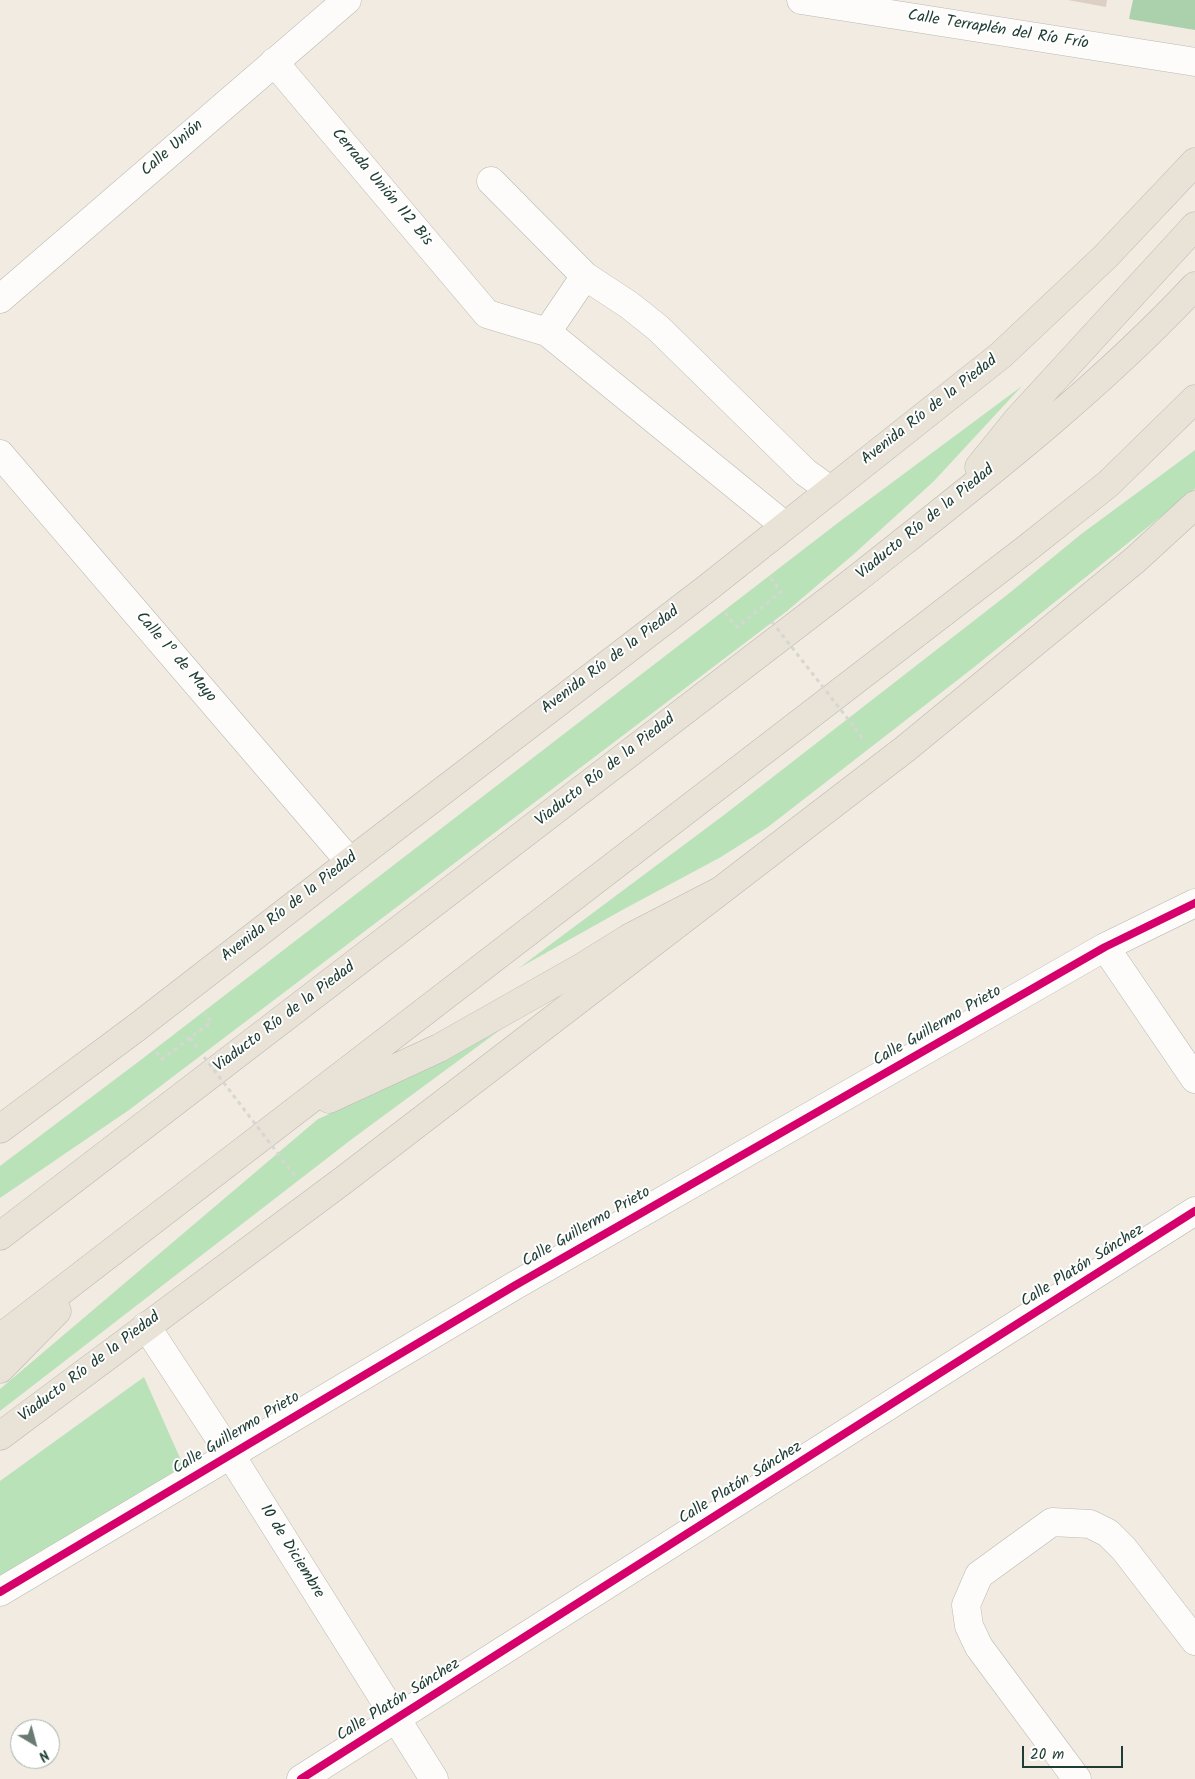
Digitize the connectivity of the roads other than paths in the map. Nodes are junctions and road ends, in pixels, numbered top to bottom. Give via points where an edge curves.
1 (347, 0) edge
2 (801, 0) edge
3 (274, 62) junction
4 (1195, 62) edge
5 (1195, 162) edge
6 (491, 181) dead end
7 (1195, 226) edge
8 (585, 276) junction
9 (1195, 286) edge
10 (0, 299) edge
11 (547, 332) junction
12 (1195, 399) edge
13 (1195, 425) edge
14 (0, 454) edge
15 (1108, 484) junction
16 (830, 490) junction
17 (959, 498) junction
18 (1195, 505) edge
19 (784, 526) junction
20 (350, 862) junction
21 (718, 892) junction
22 (1195, 903) edge
23 (1105, 947) junction
24 (1195, 1079) edge
25 (284, 1119) junction
26 (0, 1129) edge
27 (1195, 1212) edge
28 (0, 1236) edge
29 (116, 1250) junction
30 (146, 1326) junction
31 (0, 1338) edge
32 (0, 1369) edge
33 (0, 1436) edge
34 (230, 1454) junction
35 (0, 1592) edge
36 (1195, 1641) edge
37 (396, 1719) junction
38 (301, 1779) edge
39 (434, 1779) edge
40 (1077, 1779) edge

1 - 3 street, Calle Unión
2 - 4 street, Calle Terraplén del Río Frío
3 - 10 street, Calle Unión
3 - 11 street, Cerrada Unión 112 Bis via 487,314
5 - 16 main road, Avenida Río de la Piedad via 1105,257 1001,354
6 - 8 street
7 - 17 main road via 1016,420
8 - 11 street
8 - 16 street via 629,304 658,328 805,472
9 - 17 main road, Viaducto Río de la Piedad via 1118,362
11 - 19 street
12 - 15 main road
13 - 15 main road
14 - 20 street, Calle 1º de Mayo
15 - 25 main road
16 - 19 main road, Avenida Río de la Piedad
17 - 28 main road, Viaducto Río de la Piedad
18 - 21 main road, Viaducto Río de la Piedad via 1135,560 905,749
19 - 20 main road, Avenida Río de la Piedad
20 - 26 main road, Avenida Río de la Piedad
21 - 25 main road via 629,938 439,1048
21 - 30 main road, Viaducto Río de la Piedad via 345,1179
22 - 23 street, Calle Guillermo Prieto
23 - 24 street
23 - 34 street, Calle Guillermo Prieto via 514,1286
25 - 29 main road
27 - 37 street, Calle Platón Sánchez
29 - 31 main road
29 - 32 main road
30 - 33 main road, Viaducto Río de la Piedad
30 - 34 street, 10 de Diciembre
34 - 35 street, Calle Guillermo Prieto
34 - 37 street, 10 de Diciembre
36 - 40 street via 1124,1549 1108,1533 1090,1524 1052,1522 979,1574 966,1605 969,1626 979,1647
37 - 38 street, Calle Platón Sánchez
37 - 39 street, 10 de Diciembre

